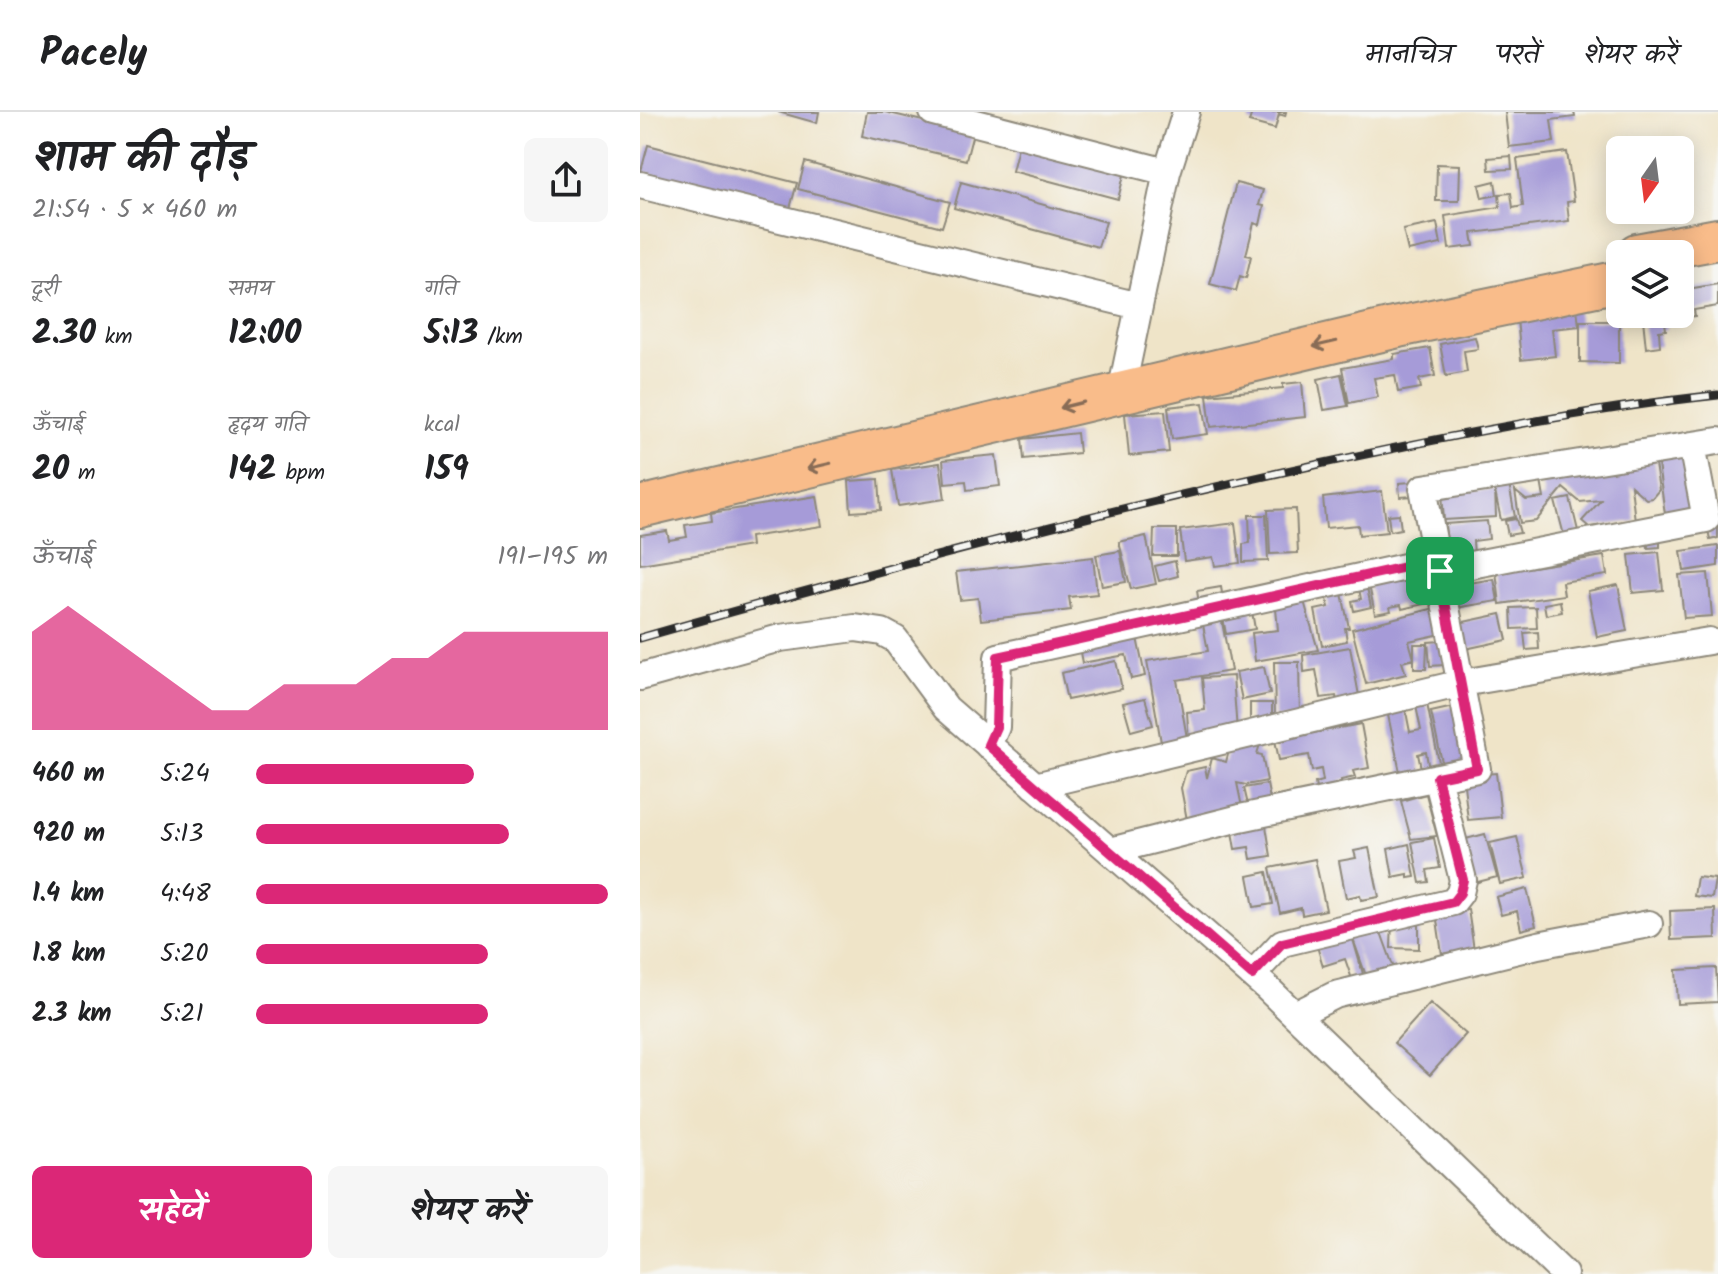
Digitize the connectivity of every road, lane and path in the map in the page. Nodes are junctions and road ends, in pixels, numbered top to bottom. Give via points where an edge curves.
1 (933, 112) edge
2 (1186, 112) edge
3 (1167, 172) junction
4 (640, 185) edge
5 (1718, 239) edge
6 (1694, 243) edge
7 (1606, 260) edge
8 (1718, 264) edge
9 (1694, 268) edge
10 (1606, 284) edge
11 (1139, 306) junction
12 (1123, 379) junction
13 (1718, 441) edge
14 (1692, 445) junction
15 (640, 481) edge
16 (640, 507) edge
17 (1438, 566) junction
18 (1709, 641) dead end
19 (640, 677) edge
20 (1462, 683) junction
21 (988, 745) junction
22 (1437, 777) junction
23 (1035, 786) junction
24 (1110, 851) junction
25 (1649, 924) dead end
26 (1252, 975) junction
27 (1295, 1015) junction
28 (1564, 1274) edge

1 - 3 street
2 - 3 street
3 - 11 street
4 - 11 street
5 - 6 main road
7 - 12 main road via 1327,316
8 - 9 main road
10 -> 12 main road
11 - 12 street
12 - 15 main road
12 -> 16 main road
13 - 14 street
14 - 17 street via 1706,519
14 - 17 street via 1423,488
17 - 20 street
17 - 21 street via 998,657 996,727
18 - 20 street
19 - 21 street via 780,638 855,628 882,632 895,639 946,708
20 - 22 street via 1477,769
20 - 23 street
21 - 23 street
22 - 24 street
22 - 26 street via 1463,880 1453,902 1282,943
23 - 24 street
24 - 26 street
25 - 27 street via 1335,995
26 - 27 street
27 - 28 street

